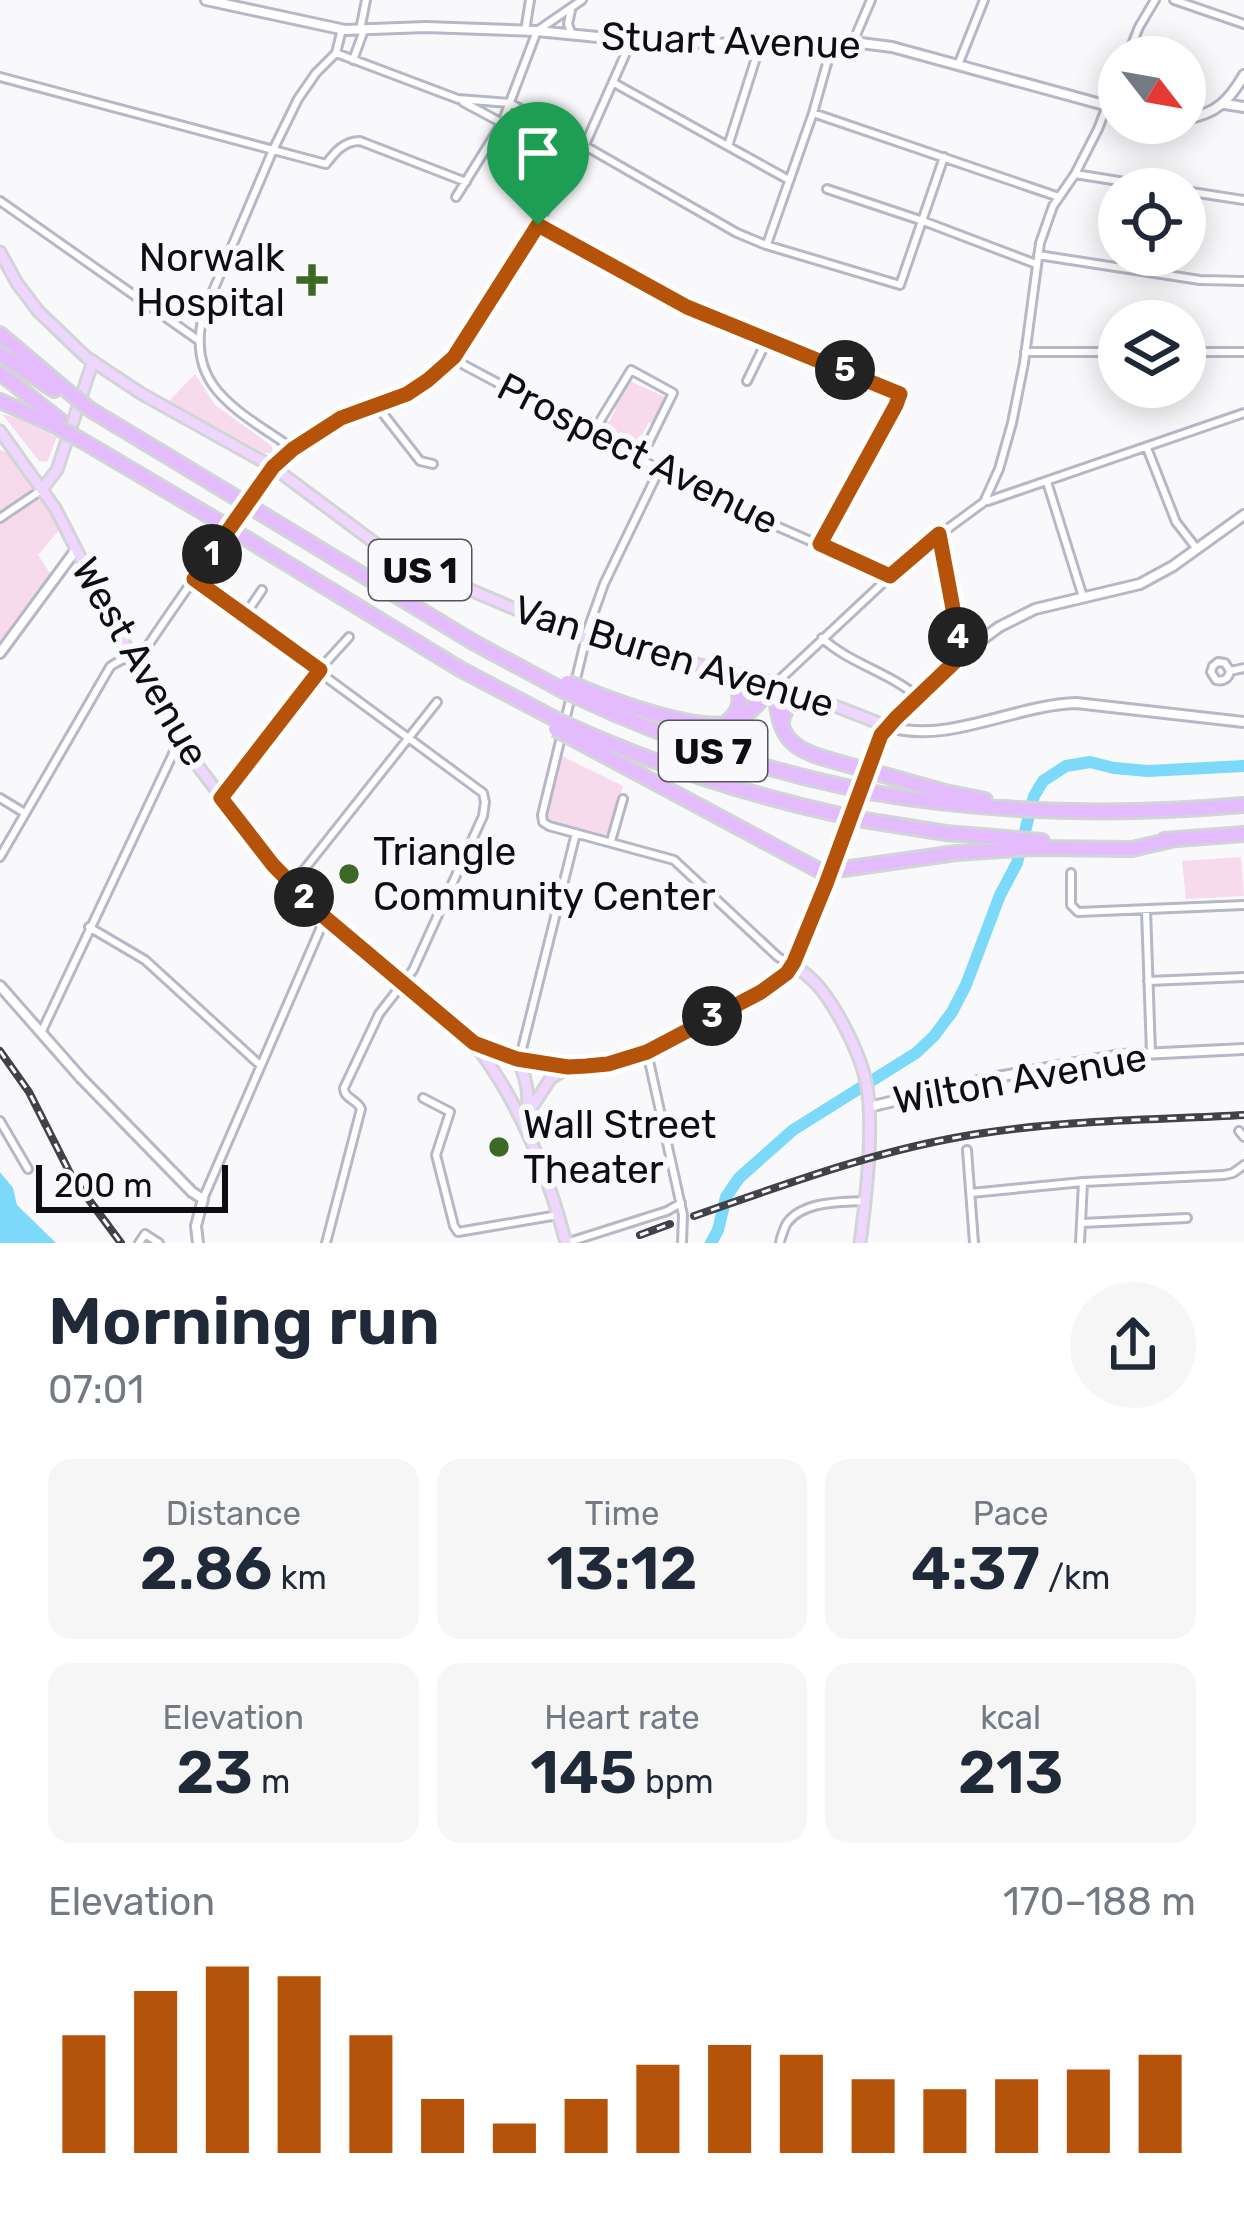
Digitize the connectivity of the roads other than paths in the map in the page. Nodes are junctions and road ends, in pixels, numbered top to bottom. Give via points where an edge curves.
1 (206, 0) edge
2 (366, 0) edge
3 (530, 0) edge
4 (581, 0) edge
5 (871, 0) edge
6 (984, 0) edge
7 (1155, 0) edge
8 (1174, 0) edge
9 (231, 3) edge
10 (573, 6) junction
11 (1244, 24) edge
12 (342, 29) junction
13 (362, 30) junction
14 (525, 31) junction
15 (537, 31) junction
16 (572, 35) junction
17 (1135, 36) edge
18 (628, 40) junction
19 (833, 42) junction
20 (853, 43) junction
21 (760, 45) junction
22 (336, 53) junction
23 (353, 60) junction
24 (958, 65) junction
25 (1244, 75) edge
26 (0, 77) edge
27 (614, 83) junction
28 (458, 99) junction
29 (510, 103) junction
30 (1098, 104) edge
31 (1226, 104) junction
32 (1244, 107) edge
33 (813, 112) junction
34 (1206, 114) edge
35 (502, 123) junction
36 (1098, 127) edge
37 (728, 146) junction
38 (584, 147) junction
39 (273, 150) junction
40 (944, 157) junction
41 (1075, 174) junction
42 (1098, 178) edge
43 (790, 181) junction
44 (466, 182) junction
45 (827, 189) dead end
46 (1206, 194) edge
47 (456, 197) dead end
48 (1059, 197) junction
49 (1244, 200) edge
50 (0, 201) edge
51 (923, 220) junction
52 (538, 225) junction
53 (766, 244) junction
54 (0, 252) edge
55 (1037, 260) junction
56 (1244, 281) edge
57 (0, 334) edge
58 (198, 340) junction
59 (767, 340) junction
60 (0, 352) edge
61 (1025, 352) junction
62 (1098, 352) edge
63 (1206, 352) edge
64 (1244, 352) edge
65 (454, 357) junction
66 (93, 362) junction
67 (0, 373) edge
68 (747, 381) dead end
69 (70, 396) junction
70 (0, 403) edge
71 (377, 406) junction
72 (1244, 412) edge
73 (60, 425) junction
74 (0, 431) edge
75 (592, 434) junction
76 (1147, 448) junction
77 (293, 449) junction
78 (640, 460) junction
79 (433, 464) dead end
80 (273, 467) junction
81 (659, 470) junction
82 (1047, 482) junction
83 (43, 488) junction
84 (984, 502) junction
85 (1244, 514) edge
86 (0, 518) edge
87 (939, 534) junction
88 (820, 544) junction
89 (1197, 549) junction
90 (75, 551) junction
91 (890, 576) junction
92 (194, 579) junction
93 (262, 590) dead end
94 (1083, 597) junction
95 (244, 615) junction
96 (349, 637) dead end
97 (586, 638) junction
98 (822, 638) junction
99 (0, 653) edge
100 (964, 653) junction
101 (131, 656) junction
102 (1244, 668) edge
103 (320, 670) junction
104 (726, 671) junction
105 (1230, 671) dead end
106 (776, 683) junction
107 (581, 693) junction
108 (819, 698) junction
109 (919, 698) junction
110 (437, 702) dead end
111 (560, 720) junction
112 (1244, 722) edge
113 (722, 724) junction
114 (889, 727) junction
115 (782, 730) junction
116 (571, 732) junction
117 (409, 737) junction
118 (179, 742) junction
119 (0, 798) edge
120 (221, 798) junction
121 (623, 799) dead end
122 (1244, 805) edge
123 (1005, 806) junction
124 (24, 813) junction
125 (575, 832) junction
126 (1244, 834) edge
127 (611, 841) junction
128 (987, 844) junction
129 (0, 856) edge
130 (830, 872) junction
131 (1071, 873) dead end
132 (292, 885) junction
133 (1244, 904) edge
134 (1146, 910) junction
135 (325, 918) junction
136 (89, 927) junction
137 (792, 965) junction
138 (1244, 977) edge
139 (1148, 981) junction
140 (403, 984) junction
141 (0, 986) edge
142 (41, 1033) junction
143 (474, 1043) junction
144 (1244, 1049) edge
145 (647, 1052) junction
146 (1151, 1053) junction
147 (517, 1059) junction
148 (260, 1065) junction
149 (568, 1067) junction
150 (508, 1091) junction
151 (423, 1098) dead end
152 (868, 1101) junction
153 (528, 1114) junction
154 (0, 1121) edge
155 (526, 1131) junction
156 (967, 1150) dead end
157 (1244, 1165) edge
158 (28, 1169) dead end
159 (1083, 1182) junction
160 (971, 1193) junction
161 (203, 1198) junction
162 (865, 1201) junction
163 (681, 1203) junction
164 (558, 1214) junction
165 (1187, 1218) dead end
166 (1082, 1223) junction
167 (139, 1243) edge
168 (159, 1243) edge
169 (198, 1243) edge
170 (326, 1243) edge
171 (566, 1243) edge
172 (682, 1243) edge
173 (779, 1243) edge
174 (860, 1243) edge
175 (974, 1243) edge
176 (1080, 1243) edge

1 - 9 street, Stuart Avenue
2 - 13 street
3 - 14 street
4 - 10 street
5 - 20 street
6 - 24 street
7 - 17 street
8 - 11 street
9 - 12 street, Stuart Avenue
10 - 15 street
10 - 16 street
12 - 13 street, Stuart Avenue
12 - 22 street
13 - 14 street, Stuart Avenue
13 - 23 street
14 - 15 street, Stuart Avenue
15 - 16 street, Stuart Avenue
15 - 29 street
16 - 18 street, Stuart Avenue
18 - 21 street, Stuart Avenue
18 - 27 street
19 - 20 street, Stuart Avenue
19 - 21 street, Stuart Avenue
19 - 33 street
20 - 24 street, Stuart Avenue
21 - 37 street
22 - 23 street
22 - 39 street via 298,99
23 - 28 street
24 - 30 street, Stuart Avenue
25 - 31 street
26 - 39 street
27 - 37 street
27 - 38 street
28 - 29 street
28 - 35 street
29 - 35 street
29 - 38 street
31 - 32 street
31 - 34 street
33 - 40 street
33 - 43 street
35 - 44 street
36 - 41 street
37 - 43 street
38 - 52 street
38 - 53 street
39 - 44 street via 326,164 360,141
39 - 58 street
40 - 48 street
40 - 51 street
41 - 42 street
41 - 48 street
43 - 53 street
44 - 47 street
45 - 51 street
46 - 49 street
48 - 55 street
50 - 58 street
51 - 53 street via 900,285
51 - 55 street
52 - 59 street via 687,307
52 - 65 street
54 - 66 main road, US 1 via 38,311
55 - 56 street
55 - 61 street
57 - 69 highway
58 - 77 street via 203,371 218,394
59 - 68 street
59 - 88 street via 900,394
60 - 69 highway
61 - 62 street
61 - 84 street via 1006,450
63 - 64 street
65 - 71 street
65 - 75 street, Prospect Avenue
66 - 80 main road, Van Buren Avenue / US 1
66 - 83 main road via 57,470
67 - 73 highway
69 - 107 highway, US 7, bridge via 488,652
70 - 73 highway
71 - 77 street
71 - 79 street via 420,460
72 - 76 street
73 - 111 highway, US 7, bridge via 420,646
74 - 83 main road, West Avenue
75 - 78 street, Prospect Avenue
75 - 78 street via 631,370 674,393
76 - 82 street
76 - 89 street via 1170,511
77 - 80 street
78 - 81 street, Prospect Avenue
80 - 92 street
80 - 97 main road, Van Buren Avenue / US 1 via 395,558
81 - 88 street, Prospect Avenue
81 - 97 street
82 - 84 street
82 - 94 street
83 - 86 street
83 - 90 main road, West Avenue
84 - 87 street
85 - 89 street
87 - 91 street
87 - 100 street
88 - 91 street, Prospect Avenue
89 - 94 street via 1140,584
90 - 99 street
90 - 101 main road, West Avenue
91 - 98 street
92 - 95 street
92 - 101 street via 147,647
93 - 95 street
94 - 100 street via 1035,609
95 - 103 street
96 - 103 street
97 - 104 main road, Van Buren Avenue / US 1
97 - 111 street
98 - 106 street
98 - 109 street
100 - 109 street
101 - 118 main road, West Avenue
101 - 124 street via 106,672
102 - 105 street
103 - 117 street
103 - 120 street
104 - 106 main road, Van Buren Avenue / US 1
104 - 113 highway via 741,700
106 - 108 main road, Van Buren Avenue / US 1
106 - 113 highway via 746,715
106 - 115 highway
107 - 113 highway
107 - 123 highway, US 7, bridge via 640,725 773,769 933,802
108 - 114 main road, Van Buren Avenue / US 1
108 - 115 highway via 788,706
109 - 114 street
110 - 117 street
111 - 116 highway, US 7, bridge
111 - 125 street via 542,820
112 - 114 street via 1076,703 941,730
114 - 130 main road
115 - 123 highway, bridge via 803,750
116 - 128 highway, US 7, bridge via 695,776
116 - 130 highway
117 - 132 street
117 - 140 street via 485,802
118 - 120 main road, West Avenue
118 - 136 street
119 - 124 street
120 - 132 main road, West Avenue
121 - 127 street
122 - 123 highway via 1070,813
124 - 129 street
125 - 127 street
125 - 147 street
126 - 128 highway
127 - 137 street via 674,860
128 - 130 highway
130 - 137 main road
131 - 134 street via 1078,912
132 - 135 main road, West Avenue
133 - 134 street
134 - 139 street
135 - 140 main road, West Avenue
135 - 148 street
136 - 142 street
136 - 148 street via 145,960
137 - 145 main road, West Avenue via 767,988
137 - 152 main road via 809,975 846,1029
138 - 139 street
139 - 146 street
140 - 143 main road, West Avenue
140 - 170 street via 379,1014 344,1088 362,1108
141 - 142 street
142 - 161 street
143 - 147 main road, West Avenue
143 - 150 main road
144 - 146 street, Wilton Avenue
145 - 149 main road, West Avenue
145 - 163 street
146 - 152 street, Wilton Avenue
147 - 149 main road, West Avenue
147 - 150 main road via 506,1068
147 - 153 main road
148 - 161 street
149 - 153 main road
150 - 155 main road
151 - 164 street via 450,1112 436,1155 458,1232
152 - 162 main road
153 - 155 main road
154 - 158 street
155 - 164 main road
156 - 160 street
157 - 159 street via 1234,1173
159 - 160 street
159 - 166 street
160 - 175 street
161 - 169 street
162 - 173 street via 806,1210
162 - 174 main road
163 - 171 street
163 - 172 street, bridge
164 - 171 main road
165 - 166 street
166 - 176 street
167 - 168 street via 145,1234

